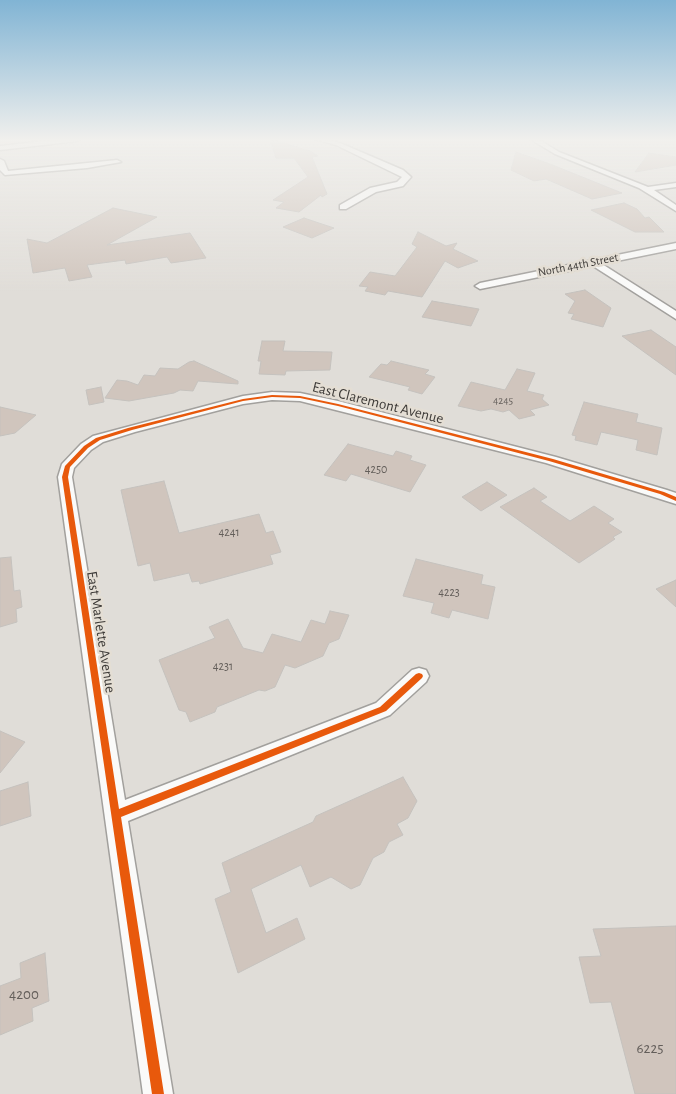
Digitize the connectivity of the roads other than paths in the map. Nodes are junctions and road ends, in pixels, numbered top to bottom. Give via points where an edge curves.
1 (373, 190) edge
2 (649, 190) edge
3 (343, 207) dead end
4 (676, 209) edge
5 (676, 246) edge
6 (593, 262) junction
7 (480, 286) dead end
8 (676, 316) edge
9 (76, 456) joint
10 (676, 499) edge
11 (419, 676) dead end
12 (116, 815) junction
13 (158, 1094) edge

1 - 3 street
2 - 4 street
5 - 6 street, North 44th Street
6 - 7 street, North 44th Street
6 - 8 street
9 - 10 street, East Claremont Avenue via 98,439 130,429 243,400 300,397 551,460 662,492
9 - 12 street, East Marlette Avenue via 67,467 65,477
11 - 12 street via 383,709
12 - 13 street, East Marlette Avenue

